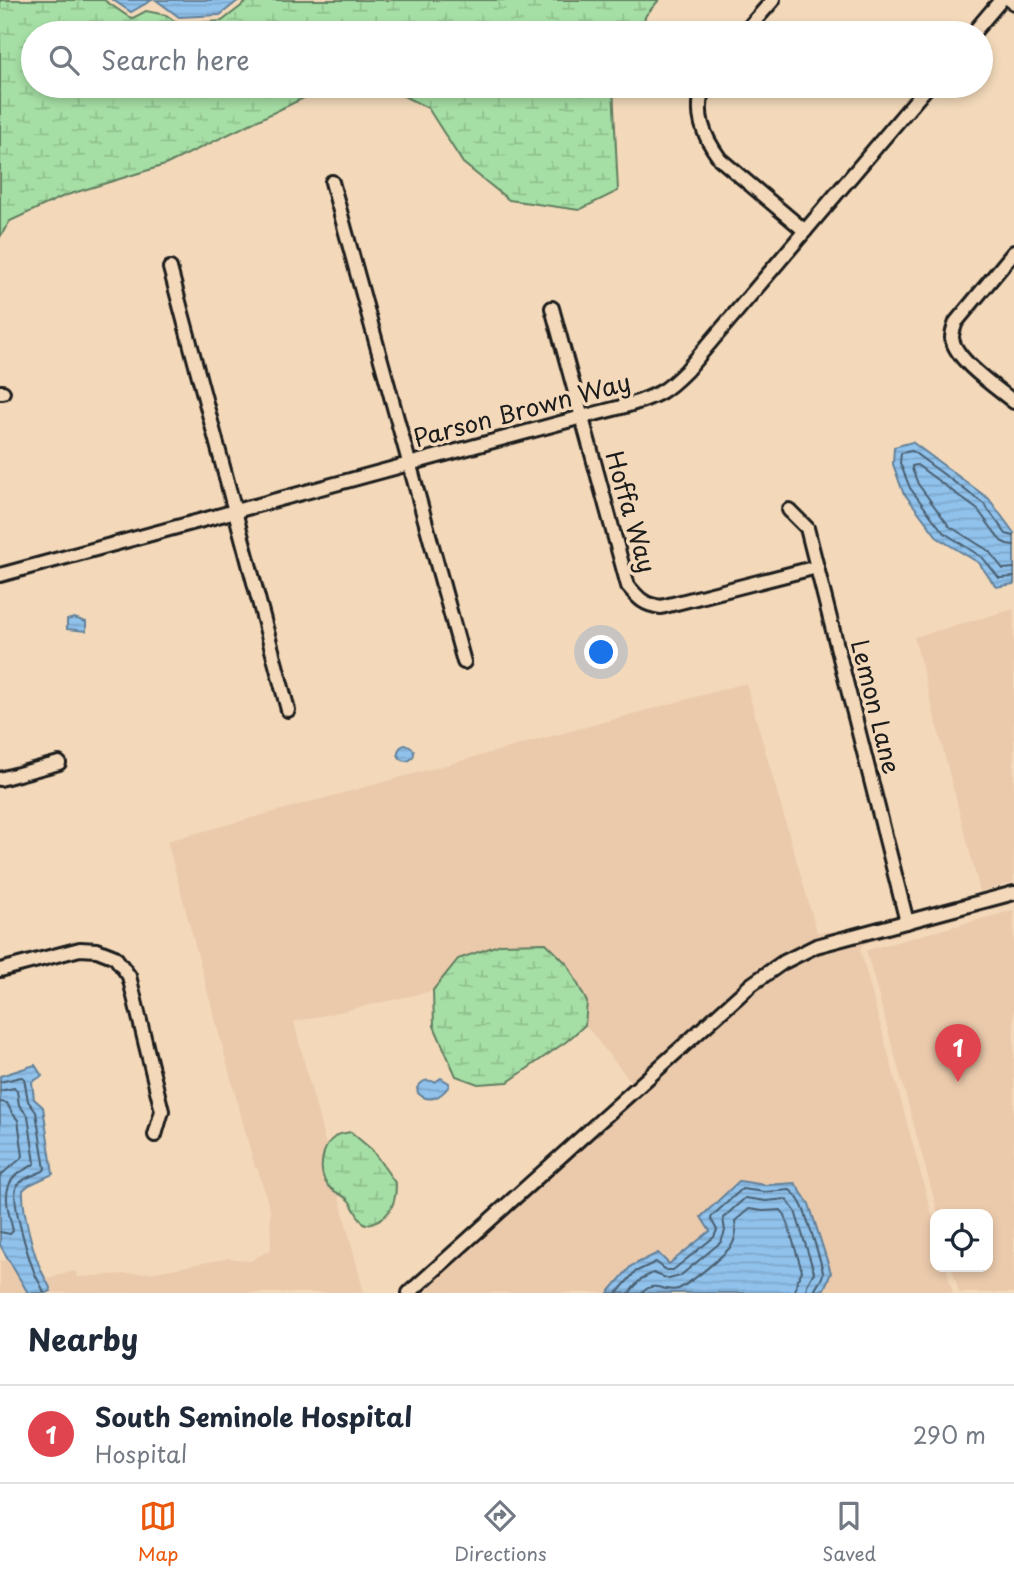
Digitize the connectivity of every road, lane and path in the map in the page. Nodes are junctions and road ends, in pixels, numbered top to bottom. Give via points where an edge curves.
1 (773, 0) edge
2 (1001, 0) edge
3 (755, 21) edge
4 (983, 21) edge
5 (700, 98) edge
6 (918, 98) edge
7 (332, 182) dead end
8 (805, 231) junction
9 (1014, 252) edge
10 (170, 268) dead end
11 (552, 308) dead end
12 (1014, 402) edge
13 (582, 417) junction
14 (409, 464) junction
15 (789, 510) dead end
16 (236, 511) junction
17 (817, 567) junction
18 (0, 575) edge
19 (464, 662) dead end
20 (288, 710) dead end
21 (59, 763) dead end
22 (0, 779) edge
23 (1014, 893) edge
24 (907, 922) junction
25 (0, 970) edge
26 (155, 1135) dead end
27 (409, 1293) edge

1 - 3 street
2 - 4 street
5 - 8 street via 702,130 720,159
6 - 8 street, Parson Brown Way
7 - 14 street
8 - 13 street, Parson Brown Way via 673,384 644,400
9 - 12 street via 956,322 952,336 963,360
10 - 16 street
11 - 13 street
13 - 14 street, Parson Brown Way
13 - 17 street, Hoffa Way via 628,586 649,606 661,607
14 - 16 street, Parson Brown Way
14 - 19 street
15 - 17 street, Lemon Lane via 807,528
16 - 18 street, Parson Brown Way
16 - 20 street
17 - 24 street, Lemon Lane
21 - 22 street
23 - 24 street
24 - 27 street via 816,946 752,984
25 - 26 street via 80,948 114,957 129,976 162,1111

